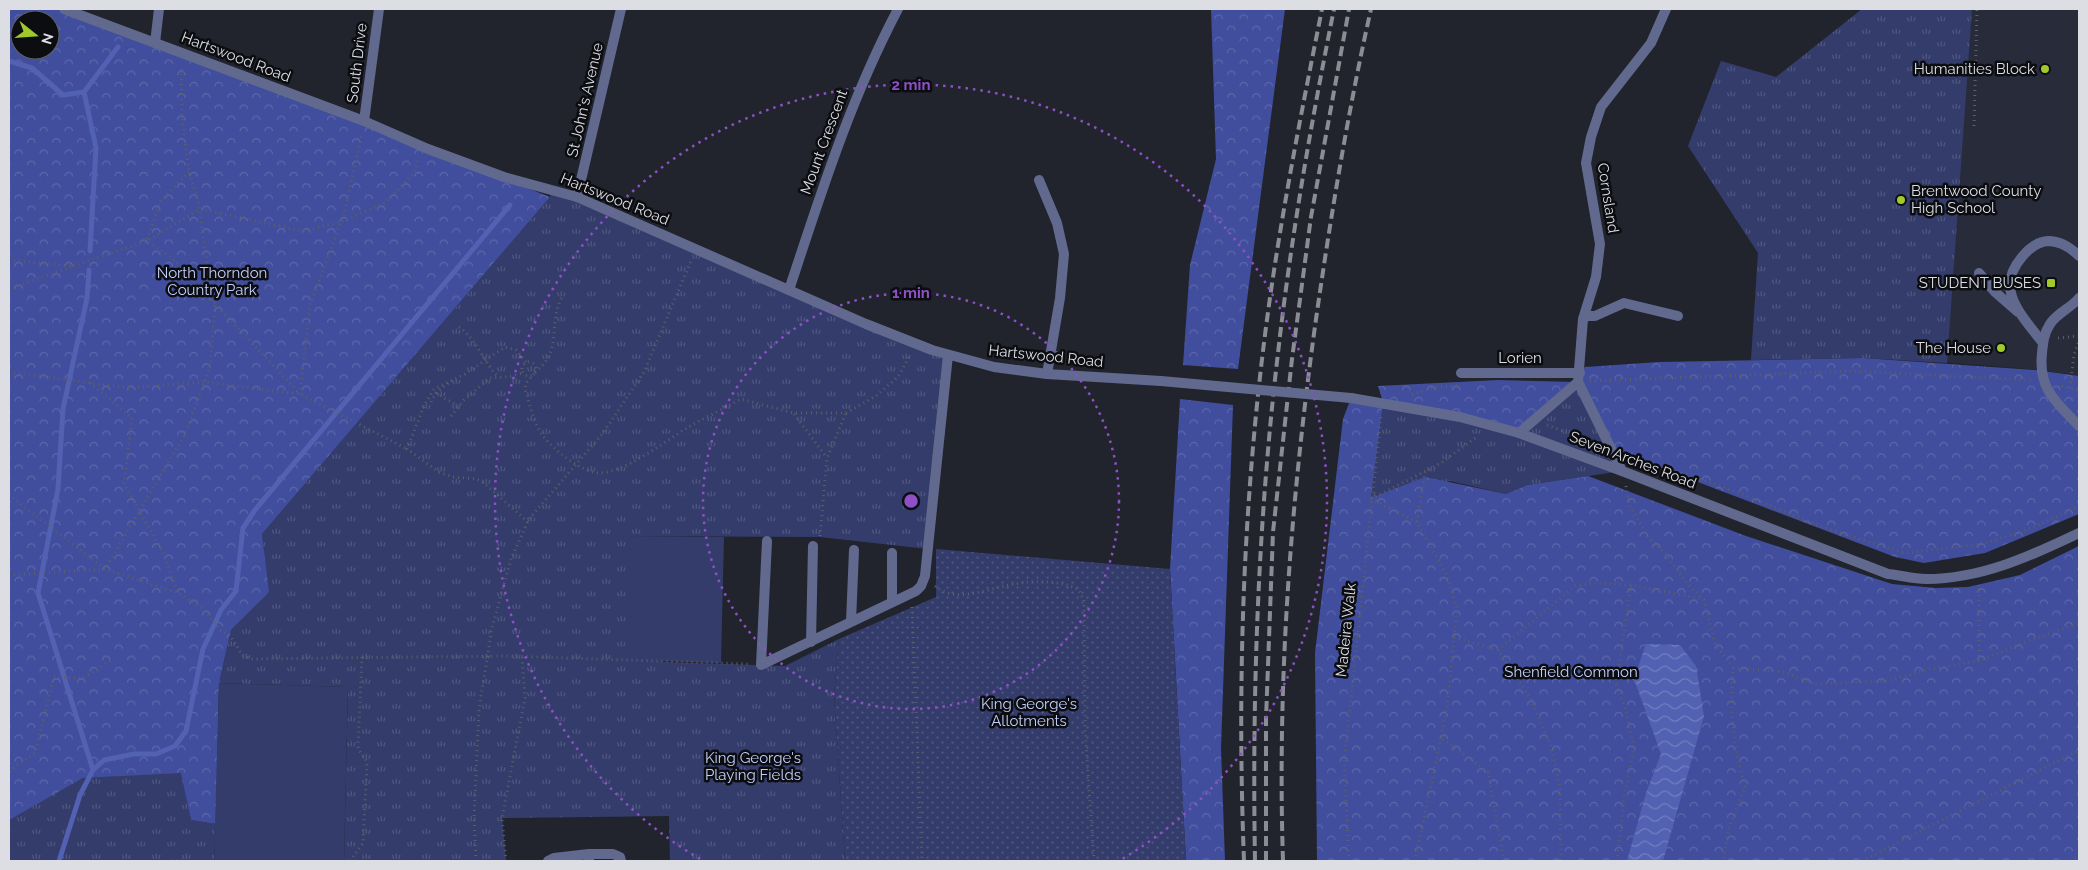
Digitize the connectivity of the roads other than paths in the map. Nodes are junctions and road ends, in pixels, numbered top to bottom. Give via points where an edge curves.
1 (64, 9) edge
2 (158, 9) edge
3 (379, 9) edge
4 (621, 9) edge
5 (898, 9) edge
6 (1666, 9) edge
7 (155, 43) junction
8 (364, 121) junction
9 (1039, 180) dead end
10 (577, 197) junction
11 (2079, 256) edge
12 (1979, 273) dead end
13 (789, 290) junction
14 (2078, 301) edge
15 (1678, 316) dead end
16 (2022, 316) junction
17 (1583, 319) junction
18 (2043, 342) junction
19 (948, 355) junction
20 (1461, 373) dead end
21 (1047, 374) junction
22 (1579, 377) junction
23 (1162, 381) joint
24 (2079, 426) edge
25 (1519, 433) junction
26 (1622, 471) junction
27 (2079, 533) edge
28 (767, 541) dead end
29 (813, 546) dead end
30 (854, 550) dead end
31 (892, 553) dead end
32 (892, 602) junction
33 (851, 622) junction
34 (811, 642) junction
35 (589, 858) edge
36 (548, 861) edge
37 (621, 861) edge

1 - 7 street, Hartswood Road
2 - 7 street
3 - 8 street, South Drive
4 - 10 street, St John's Avenue
5 - 13 street, Mount Crescent via 846,120
6 - 17 street, Cornsland via 1651,43 1601,107 1591,137 1586,163 1600,244 1596,277
7 - 8 street, Hartswood Road
8 - 10 street, Hartswood Road via 504,177
9 - 21 street via 1057,223 1064,254
10 - 13 street, Hartswood Road
11 - 16 street via 2065,246 2048,241 2037,244 2020,259 2010,286
12 - 16 street
13 - 19 street, Hartswood Road
14 - 18 street via 2050,322
15 - 17 street via 1624,303
16 - 18 street
17 - 22 street, Cornsland
18 - 24 street via 2040,370 2043,382
19 - 21 street, Hartswood Road via 994,368
19 - 32 street via 923,581 916,591
20 - 22 street, Lorien
21 - 23 street, Hartswood Road
22 - 25 street
22 - 26 street, Cornsland
23 - 25 street, Seven Arches Road, bridge via 1383,402
25 - 26 street, Seven Arches Road
26 - 27 street, Seven Arches Road via 1888,574 1925,579 1961,577 2020,561
28 - 34 street via 761,665
29 - 34 street
30 - 33 street
31 - 32 street
32 - 33 street
33 - 34 street
35 - 36 street via 554,858
35 - 37 street via 613,854

